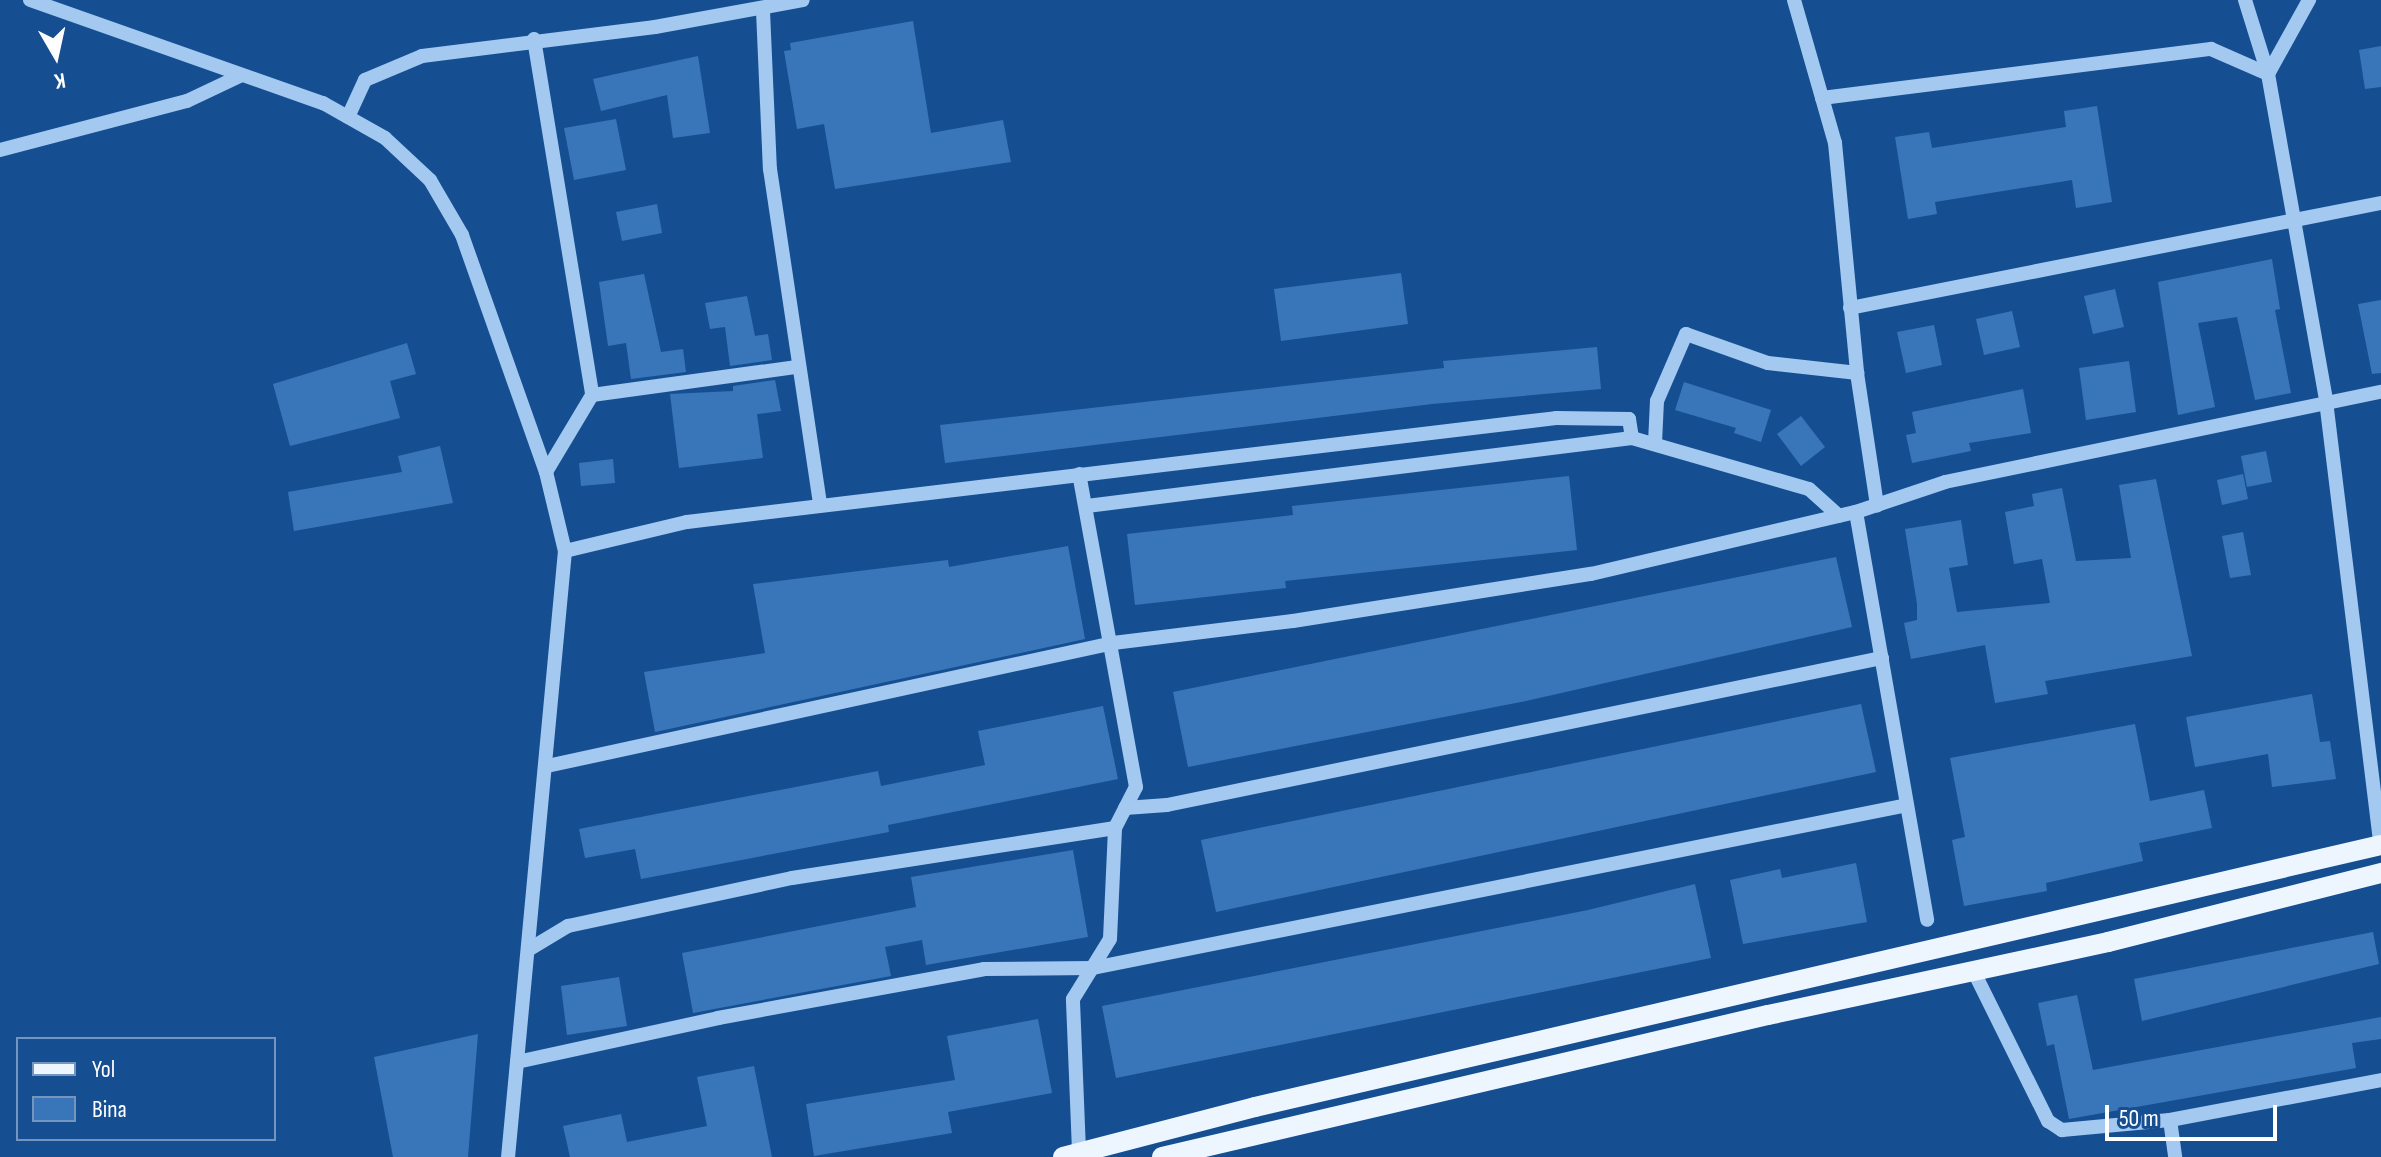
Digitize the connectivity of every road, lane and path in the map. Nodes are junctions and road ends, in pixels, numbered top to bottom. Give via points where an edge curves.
1 (30, 0) edge
2 (803, 0) edge
3 (1794, 0) edge
4 (2245, 0) edge
5 (2309, 0) edge
6 (763, 11) junction
7 (534, 39) junction
8 (2268, 74) junction
9 (240, 76) junction
10 (1822, 98) junction
11 (348, 117) junction
12 (2, 150) edge
13 (2381, 203) edge
14 (2296, 218) junction
15 (1850, 308) junction
16 (797, 367) junction
17 (1857, 373) junction
18 (2381, 392) edge
19 (592, 395) junction
20 (2326, 401) junction
21 (1632, 438) junction
22 (1655, 443) junction
23 (546, 472) junction
24 (1079, 474) junction
25 (820, 505) junction
26 (1877, 505) junction
27 (1087, 506) junction
28 (1856, 512) junction
29 (1839, 516) junction
30 (565, 551) junction
31 (1113, 643) junction
32 (1882, 658) junction
33 (547, 766) junction
34 (1907, 805) junction
35 (1125, 808) junction
36 (1115, 828) junction
37 (2381, 846) edge
38 (2381, 873) edge
39 (1927, 920) dead end
40 (528, 950) junction
41 (1093, 968) junction
42 (1973, 970) junction
43 (517, 1062) junction
44 (2381, 1080) edge
45 (2170, 1120) junction
46 (1071, 1154) edge
47 (508, 1157) edge
48 (1162, 1157) edge
49 (2175, 1157) edge

1 - 9 street
2 - 6 street
3 - 10 street
4 - 8 street
5 - 8 street
6 - 7 street
6 - 16 street via 770,169
7 - 11 street via 422,56 365,80
7 - 19 street
8 - 10 street via 2211,49
8 - 14 street
9 - 11 street via 323,103
9 - 12 street via 187,101
10 - 15 street via 1835,143
11 - 23 street via 385,138 430,180 462,235
13 - 14 street
14 - 15 street
14 - 20 street
15 - 17 street
16 - 19 street
16 - 25 street
17 - 22 street via 1768,363 1686,334 1657,401
17 - 26 street
18 - 20 street
19 - 23 street
20 - 26 street via 1945,482
20 - 37 street
21 - 22 street
21 - 24 street via 1629,419 1556,418
21 - 27 street
22 - 29 street via 1809,489
23 - 30 street
24 - 25 street
24 - 27 street
25 - 30 street via 687,522
26 - 28 street
27 - 31 street
28 - 29 street
28 - 32 street
29 - 31 street via 1591,574
30 - 33 street
31 - 33 street
31 - 35 street via 1136,787
32 - 34 street
32 - 35 street via 1167,805
33 - 40 street
34 - 39 street
34 - 41 street
35 - 36 street
36 - 40 street via 792,878 568,926
36 - 41 street via 1110,939
37 - 46 main road
38 - 42 main road
40 - 43 street
41 - 43 street via 984,969
41 - 46 street via 1073,999
42 - 45 street via 2048,1121 2062,1130
42 - 48 main road
43 - 47 street
44 - 45 street
45 - 49 street

